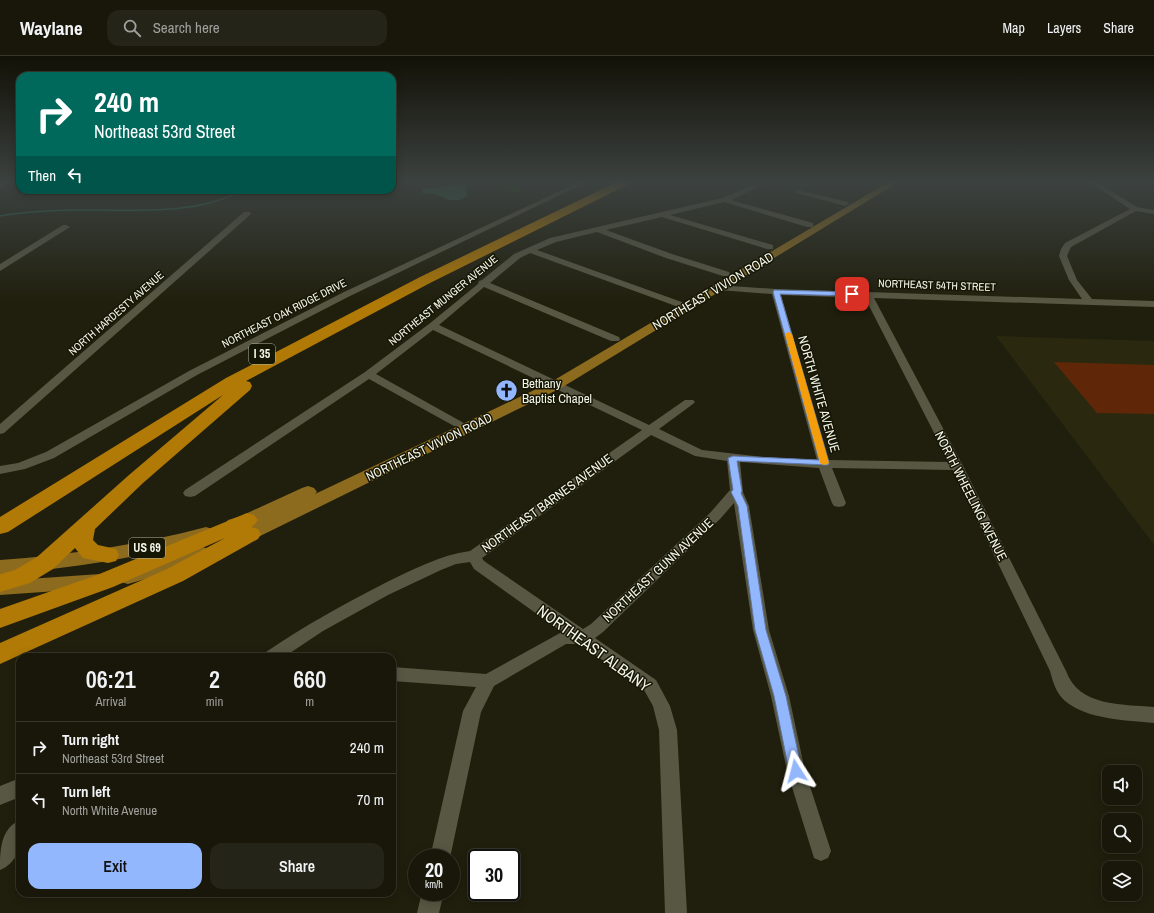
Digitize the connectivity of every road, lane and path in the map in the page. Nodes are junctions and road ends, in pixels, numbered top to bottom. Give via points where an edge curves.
1 (237, 223) edge
2 (497, 223) edge
3 (523, 223) edge
4 (541, 223) edge
5 (622, 223) edge
6 (690, 223) edge
7 (803, 223) edge
8 (813, 223) edge
9 (822, 223) edge
10 (1108, 223) edge
11 (810, 225) junction
12 (66, 227) dead end
13 (596, 229) junction
14 (770, 247) junction
15 (528, 250) junction
16 (0, 268) edge
17 (726, 274) junction
18 (482, 283) junction
19 (719, 288) junction
20 (776, 292) junction
21 (868, 295) junction
22 (1088, 301) junction
23 (1154, 304) edge
24 (681, 305) junction
25 (432, 326) junction
26 (615, 339) junction
27 (301, 346) junction
28 (369, 374) junction
29 (551, 382) junction
30 (689, 402) dead end
31 (458, 424) junction
32 (650, 429) junction
33 (0, 430) edge
34 (733, 458) junction
35 (824, 463) junction
36 (957, 466) junction
37 (0, 470) edge
38 (736, 492) junction
39 (190, 493) dead end
40 (839, 503) dead end
41 (0, 511) edge
42 (0, 527) edge
43 (249, 527) junction
44 (84, 528) junction
45 (108, 555) junction
46 (474, 556) junction
47 (45, 563) junction
48 (0, 567) edge
49 (105, 581) junction
50 (0, 583) edge
51 (0, 588) edge
52 (0, 619) edge
53 (582, 638) junction
54 (278, 653) edge
55 (0, 654) edge
56 (396, 674) edge
57 (488, 681) junction
58 (1154, 715) edge
59 (16, 789) edge
60 (0, 796) edge
61 (16, 836) edge
62 (442, 849) edge
63 (821, 852) dead end
64 (0, 860) edge
65 (430, 901) edge
66 (428, 913) edge
67 (676, 913) edge

1 - 33 street, NORTH HARDESTY AVENUE
2 - 37 street, NORTHEAST OAK RIDGE DRIVE via 347,294 193,373 50,455 21,466
3 - 41 highway, I 35 via 314,323
4 - 27 highway, I 35 via 425,280
5 - 13 street, NORTHEAST MUNGER AVENUE
6 - 14 street
7 - 11 street
8 - 11 main road, NORTHEAST VIVION ROAD / US 69
9 - 19 main road, NORTHEAST VIVION ROAD / US 69
10 - 22 street via 1068,245 1062,256 1071,277
11 - 14 main road, NORTHEAST VIVION ROAD / US 69
12 - 16 street
13 - 15 street, NORTHEAST MUNGER AVENUE via 553,240
13 - 17 street
14 - 17 main road, NORTHEAST VIVION ROAD / US 69
15 - 18 street, NORTHEAST MUNGER AVENUE
15 - 24 street
17 - 24 main road, NORTHEAST VIVION ROAD / US 69
18 - 25 street, NORTHEAST MUNGER AVENUE
18 - 26 street
19 - 20 street, NORTHEAST 54TH STREET
19 - 24 main road, NORTHEAST VIVION ROAD / US 69
20 - 21 street, NORTHEAST 54TH STREET
20 - 35 street, NORTH WHITE AVENUE
21 - 22 street, NORTHEAST 54TH STREET
21 - 36 street, NORTH WHEELING AVENUE
22 - 23 street, NORTHEAST 54TH STREET
24 - 26 main road, NORTHEAST VIVION ROAD / US 69
24 - 29 main road, NORTHEAST VIVION ROAD / US 69
25 - 28 street, NORTHEAST MUNGER AVENUE
25 - 29 street
26 - 29 main road, NORTHEAST VIVION ROAD / US 69
27 - 42 highway, I 35 via 232,382
27 - 44 highway via 249,382 136,479
28 - 31 street
28 - 39 street, NORTHEAST MUNGER AVENUE
29 - 31 main road, NORTHEAST VIVION ROAD / US 69
29 - 32 street
29 - 43 main road, NORTHEAST VIVION ROAD / US 69
30 - 32 street, NORTHEAST BARNES AVENUE
31 - 43 main road, NORTHEAST VIVION ROAD / US 69
32 - 34 street via 699,453
32 - 46 street, NORTHEAST BARNES AVENUE
34 - 35 street
34 - 38 street
35 - 36 street
35 - 40 street, NORTH WHITE AVENUE
36 - 58 street, NORTH WHEELING AVENUE via 1058,671 1063,687 1073,696 1097,708
38 - 53 street, NORTHEAST GUNN AVENUE via 715,516 597,628
38 - 63 street via 742,506 761,630 780,696 796,771
43 - 45 main road, NORTHEAST VIVION ROAD / US 69
43 - 49 highway
43 - 55 highway via 175,575
44 - 45 highway via 82,542 91,552
44 - 47 highway
45 - 47 main road, NORTHEAST VIVION ROAD / US 69
46 - 53 street, NORTHEAST ALBANY via 479,565
46 - 54 street, NORTHEAST BARNES AVENUE via 450,561 425,571 367,599 339,613
47 - 48 main road, NORTHEAST VIVION ROAD / US 69
47 - 50 highway via 22,577
49 - 51 main road
49 - 52 highway
53 - 57 street via 564,638
53 - 67 street, NORTHEAST ALBANY via 650,685 665,714 668,730
56 - 57 street
57 - 62 street via 472,711
59 - 60 street
61 - 64 street
65 - 66 street

